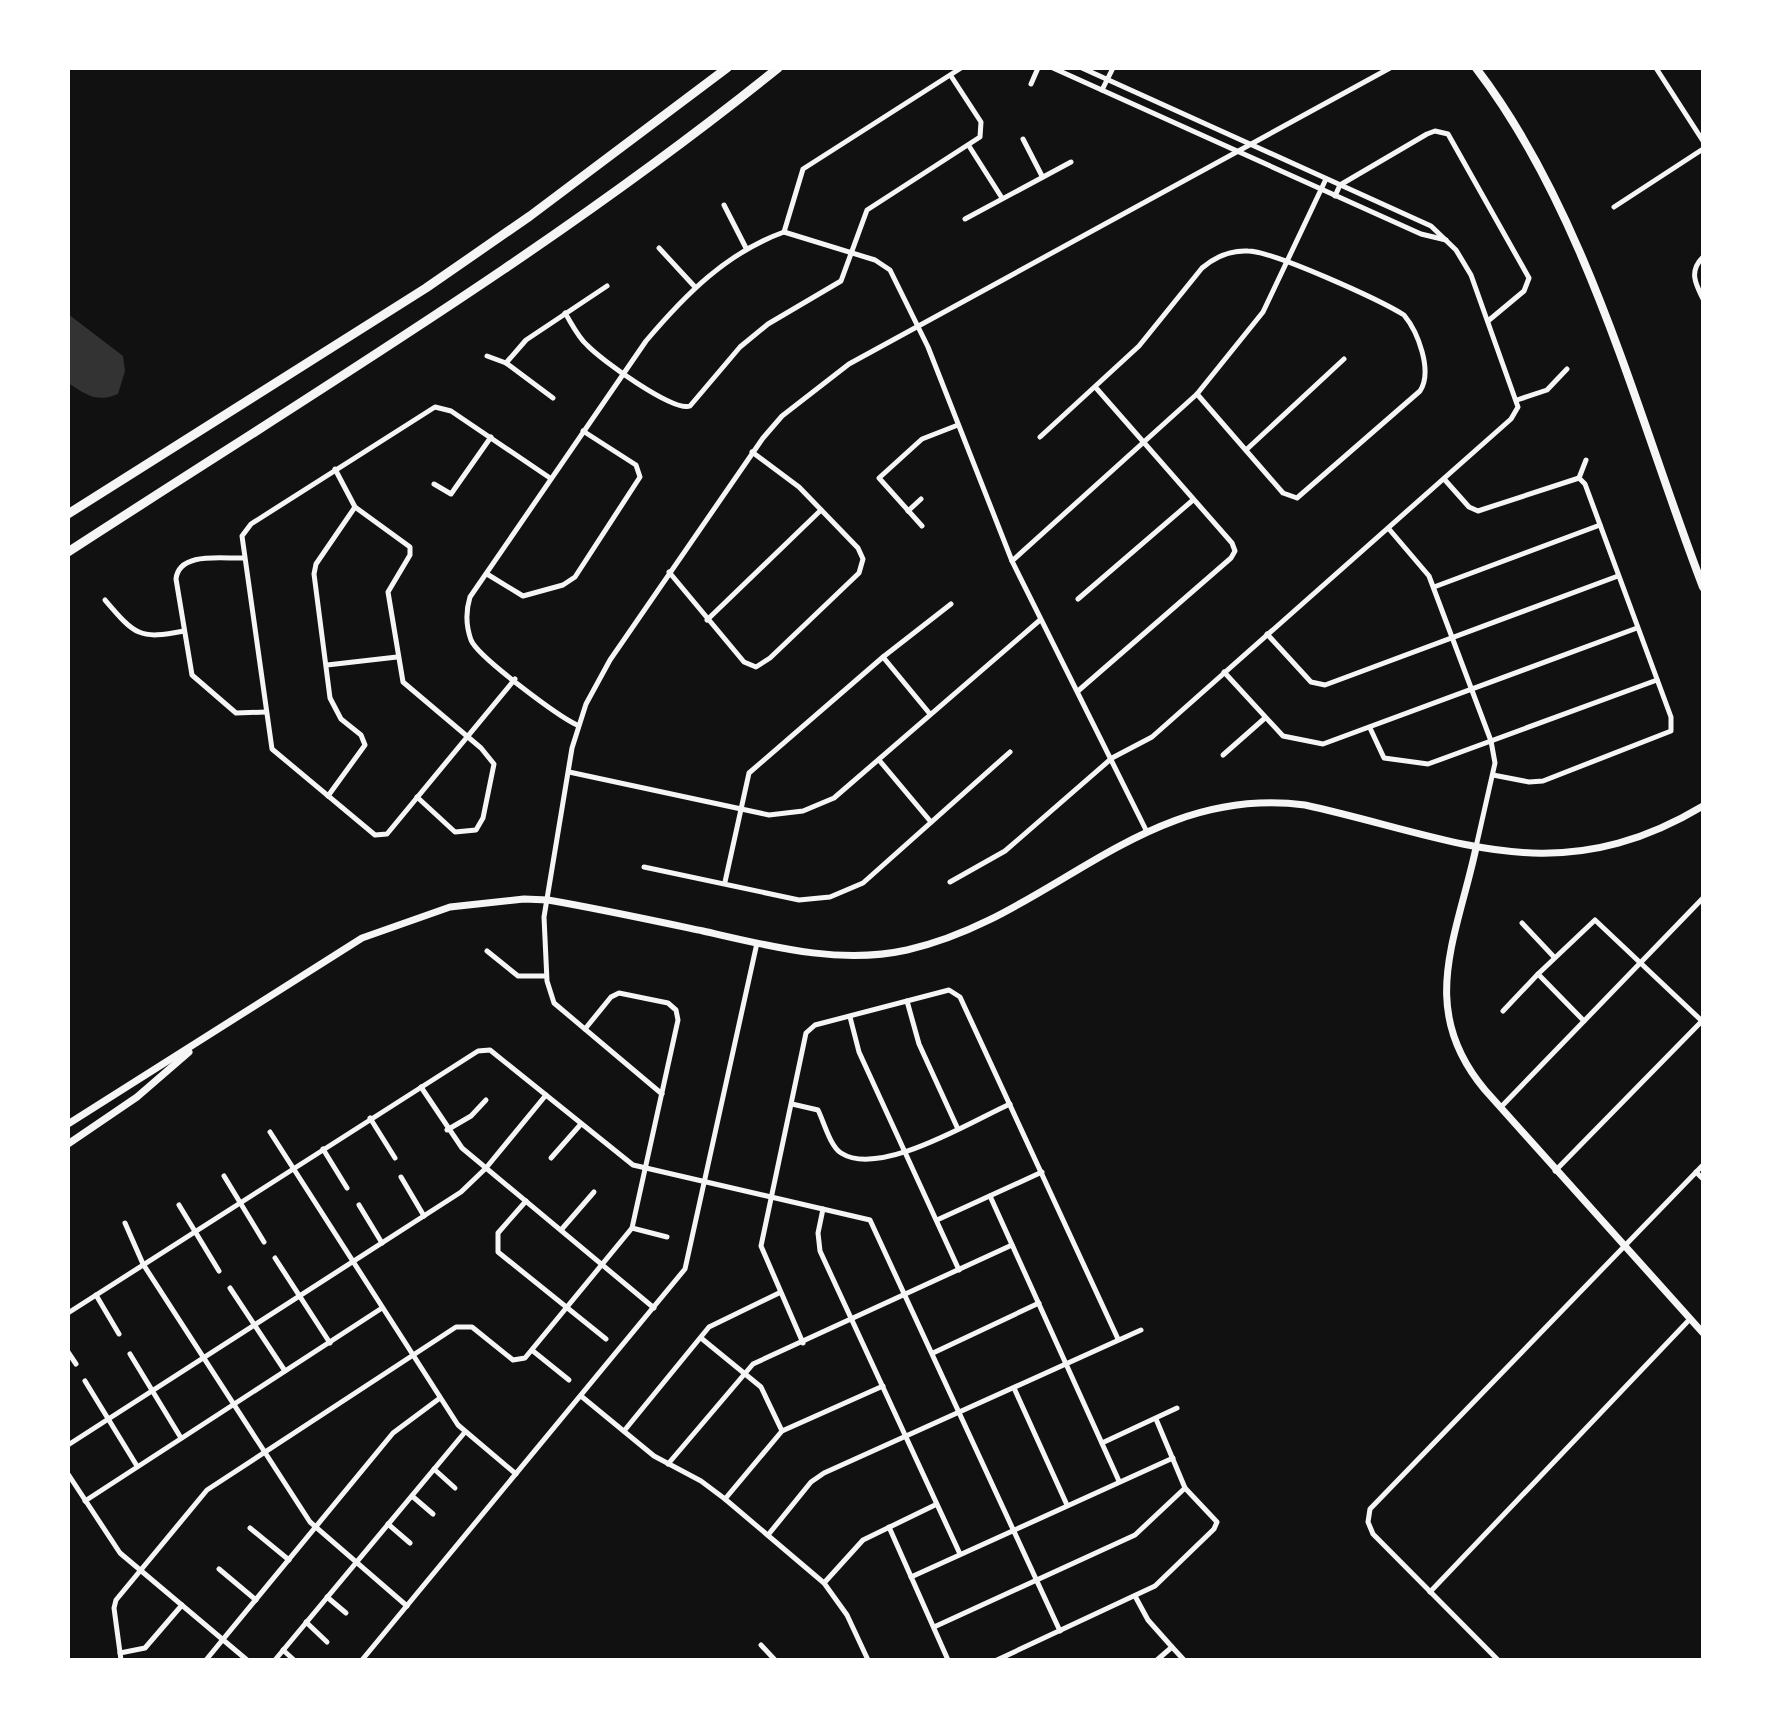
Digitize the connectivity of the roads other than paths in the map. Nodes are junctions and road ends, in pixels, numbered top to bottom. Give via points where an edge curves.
1 (727, 68) edge
2 (778, 68) edge
3 (961, 68) edge
4 (1038, 68) edge
5 (1053, 68) edge
6 (1082, 68) edge
7 (1113, 68) edge
8 (1390, 68) edge
9 (1476, 68) edge
10 (1656, 68) edge
11 (951, 76) junction
12 (1108, 80) junction
13 (1031, 84) dead end
14 (1102, 90) junction
15 (1023, 139) dead end
16 (1703, 141) edge
17 (1251, 144) junction
18 (969, 146) junction
19 (1703, 149) edge
20 (1236, 153) junction
21 (1071, 162) dead end
22 (1042, 176) junction
23 (1326, 179) junction
24 (1340, 185) junction
25 (1320, 190) junction
26 (1335, 196) junction
27 (1002, 198) junction
28 (724, 205) dead end
29 (1614, 207) dead end
30 (965, 219) dead end
31 (784, 232) junction
32 (1447, 241) junction
33 (659, 248) dead end
34 (746, 248) junction
35 (851, 252) junction
36 (1703, 257) edge
37 (1287, 263) junction
38 (607, 286) dead end
39 (695, 287) junction
40 (1703, 299) edge
41 (565, 313) junction
42 (1488, 321) junction
43 (919, 325) junction
44 (487, 356) dead end
45 (1344, 359) dead end
46 (506, 363) junction
47 (1567, 369) dead end
48 (621, 372) junction
49 (1097, 389) junction
50 (1197, 394) junction
51 (553, 398) dead end
52 (1517, 400) junction
53 (958, 425) junction
54 (583, 431) junction
55 (491, 437) junction
56 (1040, 437) dead end
57 (1146, 444) junction
58 (1246, 450) junction
59 (752, 452) junction
60 (1586, 460) dead end
61 (335, 469) junction
62 (550, 478) junction
63 (1579, 478) junction
64 (1445, 480) junction
65 (434, 484) dead end
66 (921, 499) dead end
67 (1193, 500) junction
68 (355, 507) junction
69 (821, 510) junction
70 (908, 511) junction
71 (68, 514) edge
72 (1600, 525) junction
73 (922, 526) dead end
74 (1389, 529) junction
75 (68, 552) edge
76 (244, 558) junction
77 (1012, 561) junction
78 (669, 572) junction
79 (487, 574) junction
80 (1618, 576) junction
81 (1434, 587) junction
82 (1703, 587) edge
83 (1078, 599) dead end
84 (105, 600) dead end
85 (951, 604) dead end
86 (707, 620) junction
87 (1040, 620) junction
88 (1637, 628) junction
89 (184, 631) junction
90 (1267, 634) junction
91 (1453, 638) junction
92 (397, 657) junction
93 (883, 657) junction
94 (327, 665) junction
95 (1224, 672) junction
96 (515, 679) junction
97 (1657, 680) junction
98 (1472, 689) junction
99 (1078, 691) junction
100 (266, 712) junction
101 (930, 714) junction
102 (1265, 718) junction
103 (577, 725) junction
104 (1370, 728) junction
105 (467, 737) junction
106 (1491, 741) junction
107 (1010, 752) dead end
108 (1223, 755) dead end
109 (1112, 758) junction
110 (879, 760) junction
111 (569, 772) junction
112 (1493, 775) junction
113 (328, 796) junction
114 (417, 797) junction
115 (1703, 806) edge
116 (741, 809) junction
117 (931, 822) junction
118 (1146, 830) junction
119 (1476, 848) junction
120 (644, 867) dead end
121 (725, 882) junction
122 (950, 882) dead end
123 (1703, 898) edge
124 (548, 900) junction
125 (1522, 923) dead end
126 (757, 943) junction
127 (487, 951) dead end
128 (1554, 957) junction
129 (1641, 961) junction
130 (1538, 974) junction
131 (546, 976) junction
132 (907, 1001) junction
133 (1503, 1011) dead end
134 (850, 1017) junction
135 (1584, 1021) junction
136 (1703, 1021) edge
137 (585, 1029) junction
138 (194, 1047) junction
139 (421, 1087) junction
140 (662, 1094) junction
141 (546, 1095) junction
142 (486, 1100) dead end
143 (792, 1104) junction
144 (1010, 1104) junction
145 (1500, 1107) junction
146 (370, 1118) junction
147 (68, 1124) edge
148 (581, 1124) junction
149 (957, 1127) junction
150 (447, 1130) junction
151 (270, 1132) dead end
152 (68, 1144) edge
153 (323, 1149) junction
154 (904, 1152) junction
155 (395, 1158) dead end
156 (551, 1158) dead end
157 (1703, 1165) edge
158 (486, 1168) junction
159 (293, 1169) junction
160 (646, 1170) junction
161 (1555, 1171) junction
162 (1042, 1172) junction
163 (1696, 1172) junction
164 (224, 1176) dead end
165 (401, 1177) dead end
166 (1703, 1179) edge
167 (706, 1183) junction
168 (347, 1188) dead end
169 (594, 1192) dead end
170 (771, 1196) junction
171 (990, 1196) junction
172 (526, 1201) junction
173 (241, 1203) junction
174 (179, 1205) dead end
175 (359, 1205) dead end
176 (823, 1209) junction
177 (424, 1216) junction
178 (937, 1221) junction
179 (125, 1223) dead end
180 (632, 1228) junction
181 (561, 1230) junction
182 (196, 1232) junction
183 (667, 1237) dead end
184 (264, 1242) dead end
185 (382, 1243) junction
186 (1012, 1245) junction
187 (1623, 1246) junction
188 (275, 1258) dead end
189 (353, 1262) junction
190 (143, 1264) junction
191 (604, 1265) junction
192 (959, 1270) junction
193 (219, 1271) dead end
194 (230, 1288) dead end
195 (779, 1293) junction
196 (905, 1294) junction
197 (96, 1295) junction
198 (300, 1297) junction
199 (1039, 1303) junction
200 (382, 1308) junction
201 (654, 1308) junction
202 (567, 1309) junction
203 (68, 1313) edge
204 (852, 1319) junction
205 (1690, 1319) junction
206 (255, 1326) junction
207 (1141, 1330) dead end
208 (1703, 1333) edge
209 (119, 1334) dead end
210 (701, 1338) junction
211 (606, 1339) dead end
212 (1118, 1339) junction
213 (330, 1343) junction
214 (803, 1343) junction
215 (533, 1351) junction
216 (68, 1352) edge
217 (933, 1353) junction
218 (130, 1354) dead end
219 (412, 1355) junction
220 (205, 1358) junction
221 (76, 1364) dead end
222 (1066, 1364) junction
223 (285, 1371) junction
224 (743, 1373) junction
225 (569, 1380) dead end
226 (85, 1381) dead end
227 (883, 1386) junction
228 (1014, 1388) junction
229 (152, 1391) junction
230 (581, 1396) junction
231 (440, 1398) junction
232 (234, 1404) junction
233 (1177, 1408) dead end
234 (960, 1413) junction
235 (108, 1419) junction
236 (1156, 1419) junction
237 (624, 1431) junction
238 (782, 1431) junction
239 (465, 1432) junction
240 (906, 1437) junction
241 (181, 1438) junction
242 (1102, 1443) junction
243 (68, 1445) edge
244 (263, 1450) junction
245 (1173, 1458) junction
246 (668, 1464) junction
247 (137, 1466) junction
248 (434, 1469) junction
249 (68, 1474) edge
250 (516, 1474) junction
251 (1119, 1481) junction
252 (455, 1488) dead end
253 (1185, 1488) junction
254 (412, 1496) junction
255 (725, 1499) junction
256 (85, 1501) junction
257 (935, 1504) junction
258 (1067, 1505) junction
259 (433, 1514) dead end
260 (388, 1524) junction
261 (889, 1527) junction
262 (250, 1528) dead end
263 (316, 1528) junction
264 (1014, 1530) junction
265 (768, 1535) junction
266 (410, 1543) dead end
267 (960, 1554) junction
268 (289, 1560) junction
269 (356, 1563) junction
270 (219, 1569) dead end
271 (141, 1571) junction
272 (911, 1577) junction
273 (1036, 1580) junction
274 (824, 1583) junction
275 (1430, 1592) junction
276 (1135, 1596) junction
277 (327, 1597) junction
278 (256, 1600) junction
279 (182, 1605) junction
280 (407, 1606) junction
281 (346, 1613) dead end
282 (306, 1622) junction
283 (934, 1627) junction
284 (1060, 1631) junction
285 (223, 1639) junction
286 (327, 1642) dead end
287 (761, 1645) dead end
288 (1172, 1647) junction
289 (283, 1650) junction
290 (120, 1657) edge
291 (1005, 1658) edge
292 (206, 1660) edge
293 (247, 1660) edge
294 (275, 1660) edge
295 (294, 1660) edge
296 (362, 1660) edge
297 (775, 1660) edge
298 (868, 1660) edge
299 (948, 1660) edge
300 (997, 1660) edge
301 (1157, 1660) edge
302 (1184, 1660) edge
303 (1498, 1660) edge

1 - 71 main road via 426,288
2 - 75 main road via 550,240
3 - 11 street
4 - 13 street
5 - 14 street
6 - 12 street
7 - 12 street
8 - 17 street
9 - 82 main road via 1534,157 1567,226
10 - 16 street
11 - 18 street via 982,125 980,137
11 - 31 street via 803,169
12 - 14 street
12 - 17 street
14 - 20 street
15 - 22 street
17 - 20 street
17 - 23 street
18 - 27 street
18 - 35 street via 867,210
19 - 29 street
20 - 25 street
20 - 43 street
21 - 22 street
22 - 27 street
23 - 24 street
23 - 25 street
24 - 26 street
24 - 32 street via 1423,221
24 - 42 street via 1427,134 1448,134 1529,278 1524,291
25 - 26 street
25 - 37 street
26 - 32 street
27 - 30 street
28 - 34 street
31 - 34 street
31 - 35 street
32 - 42 street via 1464,261
33 - 39 street
34 - 39 street
35 - 43 street via 887,267
35 - 48 street via 837,285 768,324 740,347 690,406 677,407
36 - 40 street via 1693,275
37 - 49 street via 1249,251 1215,258
37 - 50 street via 1263,312
37 - 58 street via 1404,315 1426,379 1414,396 1297,498 1283,493
38 - 41 street
39 - 48 street
41 - 46 street via 526,340
41 - 48 street via 588,346
42 - 52 street
43 - 53 street
43 - 59 street via 823,382 782,416
44 - 46 street
45 - 58 street
46 - 51 street
47 - 52 street via 1547,390
48 - 54 street
49 - 56 street
49 - 57 street
50 - 57 street
50 - 58 street
52 - 64 street via 1511,419
53 - 70 street via 922,439 879,478
53 - 77 street
54 - 62 street
54 - 79 street via 636,465 640,477 575,577 523,596
55 - 61 street via 446,408 435,407
55 - 62 street
55 - 65 street via 451,494
57 - 67 street
57 - 77 street
59 - 69 street
59 - 78 street
60 - 63 street
61 - 68 street
61 - 76 street via 245,529
62 - 79 street
63 - 64 street via 1478,511
63 - 72 street
64 - 74 street
66 - 70 street
67 - 83 street
67 - 99 street via 1232,543 1233,556
68 - 92 street via 410,547 388,592
68 - 94 street via 314,569
69 - 86 street
69 - 86 street via 858,548 863,559 859,573 756,667 744,662
70 - 73 street
72 - 80 street
72 - 81 street
74 - 81 street via 1423,566
74 - 90 street
76 - 89 street via 180,564 176,579
76 - 100 street
77 - 87 street
78 - 86 street
78 - 103 street via 610,660
79 - 96 street via 468,601 471,639
80 - 88 street
80 - 91 street
81 - 91 street
84 - 89 street via 139,635
85 - 93 street
87 - 99 street
87 - 101 street
88 - 97 street
88 - 98 street
89 - 100 street via 196,681 236,713
90 - 91 street via 1311,682 1322,686
90 - 95 street
91 - 98 street
92 - 94 street
92 - 105 street via 407,687
93 - 101 street
93 - 116 street via 749,773
94 - 113 street via 333,708 365,745
95 - 102 street
95 - 109 street via 1152,737
96 - 103 street via 558,716
96 - 105 street
97 - 106 street
97 - 112 street via 1672,724 1666,735 1543,781
98 - 104 street
98 - 106 street
99 - 109 street
100 - 113 street via 273,751
101 - 110 street
102 - 104 street via 1283,736 1316,744
102 - 108 street
103 - 111 street
104 - 106 street via 1380,755 1418,765
105 - 114 street
105 - 114 street via 495,767 480,827 455,832
106 - 112 street
107 - 117 street
109 - 118 street
109 - 122 street via 1005,851
110 - 116 street via 834,798 811,809 777,816
110 - 117 street
111 - 116 street
111 - 124 street
112 - 119 street
113 - 114 street via 381,836
115 - 119 street via 1646,834 1589,850 1531,855
116 - 121 street
117 - 121 street via 846,892 799,900
118 - 119 street via 1216,808 1279,801
118 - 126 street via 980,923 926,945 844,956
119 - 145 street via 1445,1010 1451,1037 1468,1070
120 - 121 street
123 - 129 street
124 - 126 street
124 - 131 street
124 - 138 street via 450,907 389,926 326,959
125 - 128 street
126 - 167 street
127 - 131 street via 518,976
128 - 129 street via 1595,920
128 - 130 street
129 - 135 street
129 - 136 street
130 - 133 street
130 - 135 street
131 - 137 street via 554,1003
132 - 134 street
132 - 144 street via 955,991
132 - 149 street via 919,1044
134 - 143 street via 809,1027
134 - 154 street via 859,1052
135 - 145 street
136 - 161 street
137 - 140 street
137 - 140 street via 619,993 668,1003 678,1020
138 - 147 street via 162,1061
138 - 152 street via 137,1097
139 - 141 street via 486,1049
139 - 146 street
139 - 150 street
140 - 160 street
141 - 148 street
141 - 158 street
142 - 150 street
143 - 154 street via 818,1110 844,1156 877,1161
143 - 170 street
144 - 149 street
144 - 162 street
145 - 161 street
146 - 153 street
146 - 155 street
148 - 156 street
148 - 160 street via 624,1160
149 - 154 street
150 - 158 street
151 - 159 street
153 - 159 street
153 - 168 street
154 - 178 street
157 - 163 street
158 - 172 street
158 - 177 street
159 - 173 street
159 - 189 street
160 - 167 street
160 - 180 street
161 - 187 street
162 - 171 street
162 - 212 street
163 - 166 street
163 - 187 street
164 - 173 street
165 - 177 street
167 - 170 street
167 - 201 street via 685,1269
169 - 181 street
170 - 176 street
170 - 195 street via 761,1246
171 - 178 street
171 - 186 street
172 - 181 street
172 - 202 street via 498,1233 497,1250
173 - 182 street
173 - 184 street
174 - 182 street
175 - 185 street
176 - 196 street via 870,1220
176 - 204 street via 818,1244
177 - 185 street
178 - 192 street
179 - 190 street
180 - 183 street
180 - 191 street
181 - 191 street
182 - 190 street
182 - 193 street
185 - 189 street
186 - 192 street
186 - 199 street
187 - 205 street
187 - 275 street via 1370,1509 1373,1534
188 - 198 street
189 - 198 street
189 - 200 street
190 - 197 street
190 - 220 street
191 - 201 street
191 - 202 street
192 - 196 street
194 - 206 street
195 - 210 street via 720,1319
195 - 214 street
196 - 204 street
196 - 217 street
197 - 203 street
197 - 209 street
198 - 206 street
198 - 213 street
199 - 217 street
199 - 222 street
200 - 213 street
200 - 219 street
201 - 230 street
202 - 211 street
202 - 215 street
204 - 214 street
204 - 227 street
205 - 208 street
205 - 275 street
206 - 220 street
206 - 223 street
207 - 212 street
210 - 224 street
210 - 237 street
212 - 222 street
213 - 223 street
214 - 224 street
215 - 219 street via 513,1360 472,1327 462,1325
215 - 225 street
216 - 221 street
217 - 234 street
218 - 229 street
219 - 231 street
219 - 244 street
220 - 229 street
220 - 232 street
222 - 228 street
222 - 242 street
223 - 232 street
224 - 238 street via 764,1390
224 - 246 street
226 - 235 street
227 - 238 street
227 - 240 street
228 - 234 street
228 - 258 street
229 - 235 street
229 - 241 street
230 - 237 street
230 - 250 street
231 - 239 street
231 - 263 street via 402,1423
232 - 241 street
232 - 244 street
233 - 236 street
234 - 240 street
234 - 264 street
235 - 243 street
235 - 247 street
236 - 242 street
236 - 245 street
237 - 246 street
238 - 255 street
239 - 248 street
239 - 250 street
240 - 257 street
240 - 265 street via 816,1478
241 - 247 street
242 - 251 street
244 - 263 street
244 - 271 street via 207,1490
245 - 251 street
245 - 253 street
246 - 255 street
247 - 256 street
248 - 252 street
248 - 254 street
249 - 256 street
250 - 280 street
251 - 258 street
253 - 273 street via 1142,1531
253 - 276 street via 1217,1523 1166,1578
254 - 259 street
254 - 260 street
255 - 265 street
256 - 271 street via 120,1553
257 - 261 street
257 - 267 street
258 - 264 street
260 - 266 street
260 - 269 street
261 - 272 street
261 - 274 street via 857,1544
262 - 268 street
263 - 268 street
263 - 269 street
264 - 267 street
264 - 273 street
265 - 274 street
267 - 272 street
268 - 278 street
269 - 277 street
269 - 280 street
270 - 278 street
271 - 279 street
271 - 290 street via 114,1608
272 - 283 street
273 - 283 street
273 - 284 street
274 - 298 street via 847,1615
275 - 303 street
276 - 284 street
276 - 288 street
277 - 281 street
277 - 282 street
278 - 285 street
279 - 285 street
279 - 290 street via 145,1648
280 - 296 street
282 - 286 street
282 - 289 street
283 - 299 street
284 - 291 street
285 - 292 street
285 - 293 street
287 - 297 street
288 - 301 street
288 - 302 street
289 - 294 street
289 - 295 street
291 - 300 street

